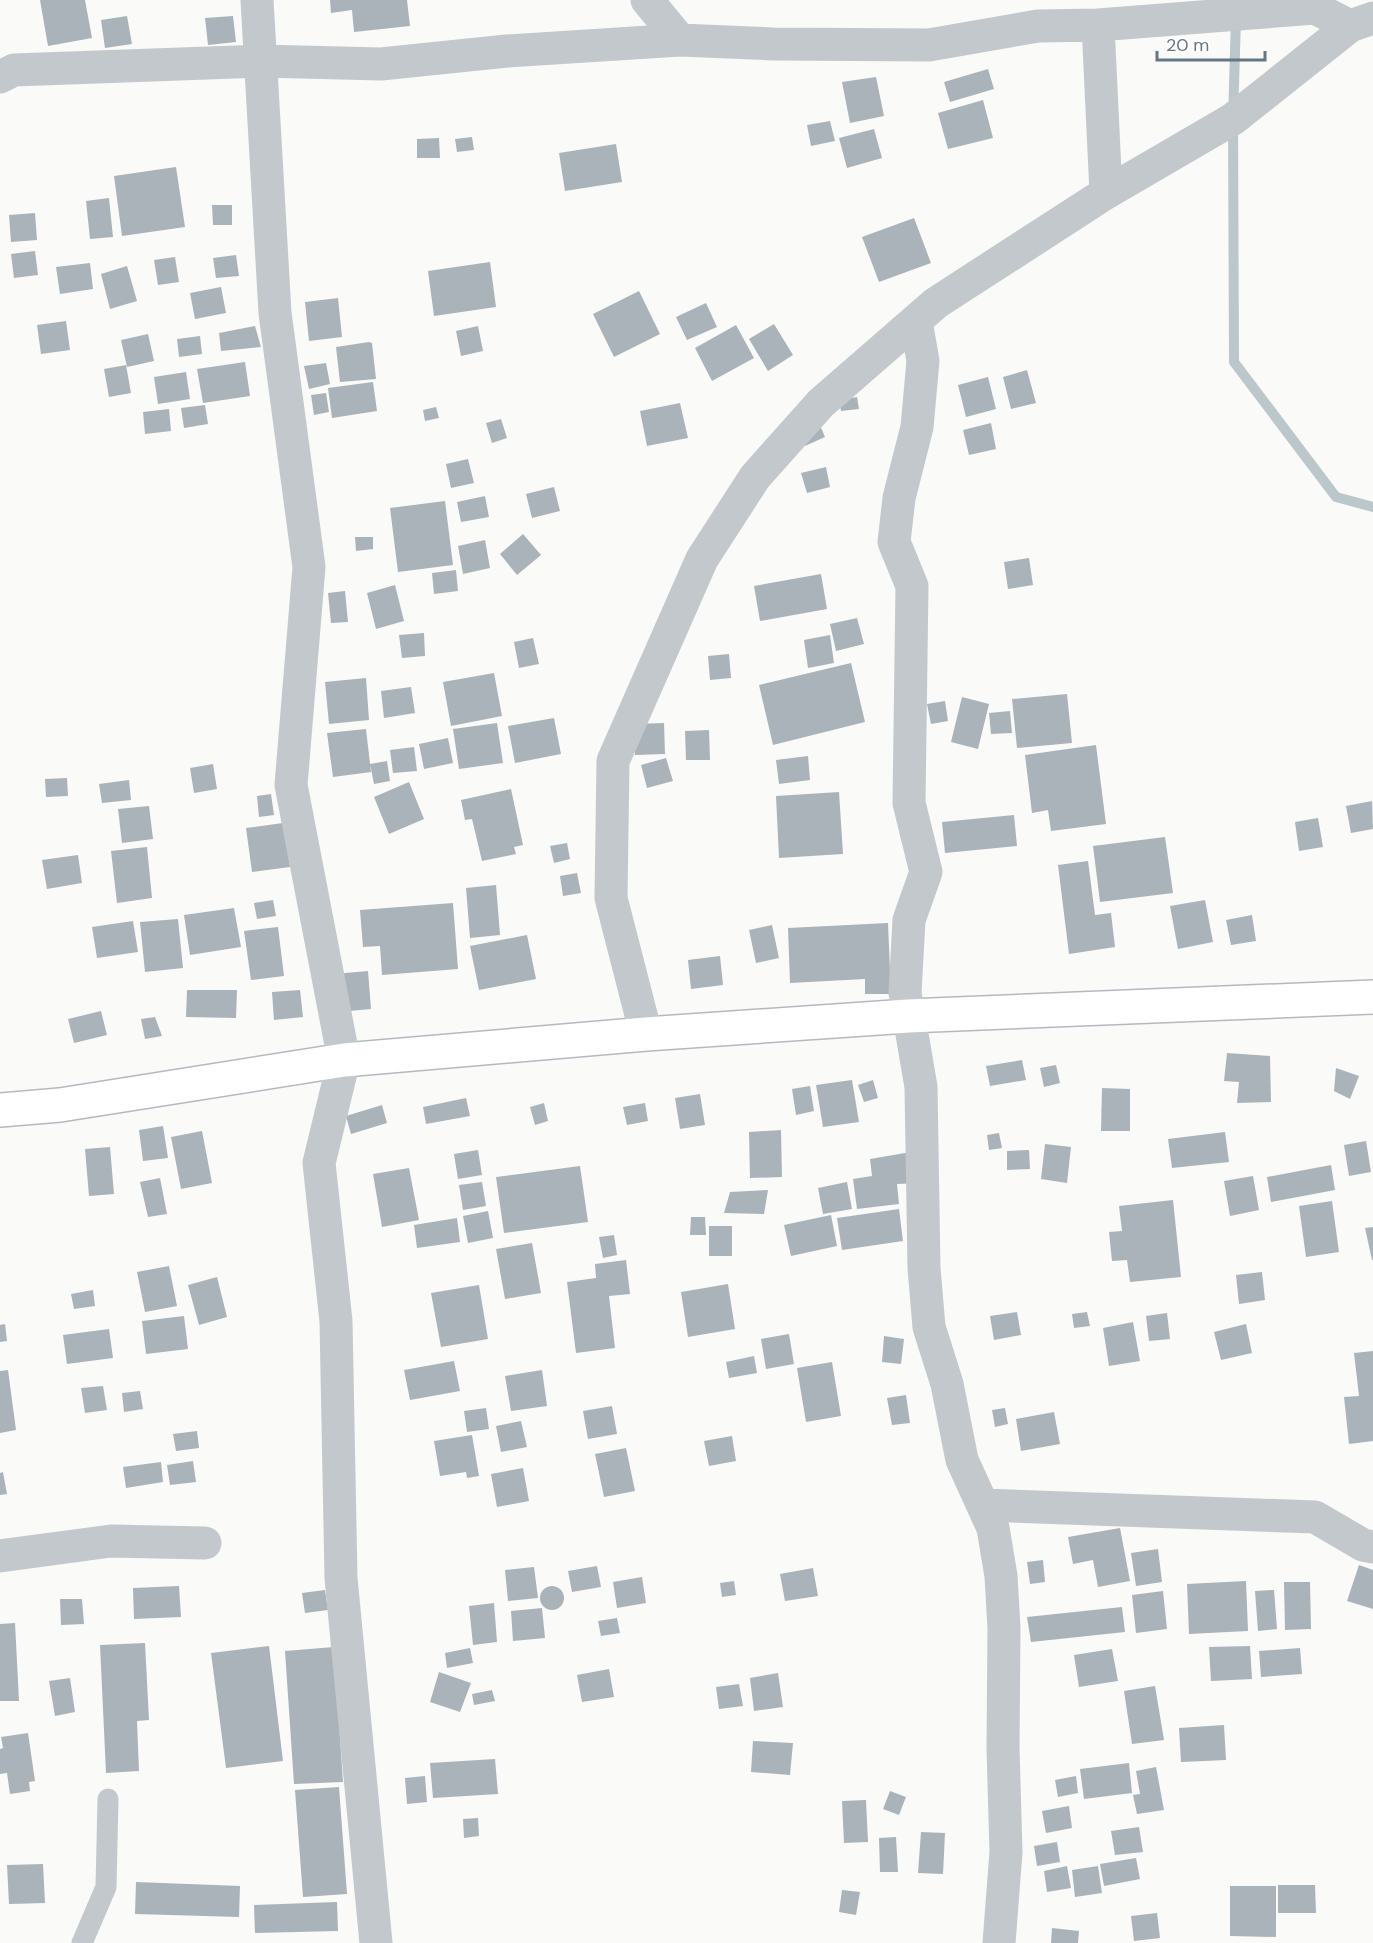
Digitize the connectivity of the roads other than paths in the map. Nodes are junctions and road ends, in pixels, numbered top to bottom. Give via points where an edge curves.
1 (257, 0) edge
2 (647, 0) edge
3 (1361, 22) edge
4 (1098, 25) junction
5 (680, 40) junction
6 (261, 61) junction
7 (0, 77) edge
8 (1106, 193) junction
9 (915, 321) junction
10 (1373, 997) edge
11 (908, 1016) junction
12 (646, 1034) junction
13 (344, 1060) junction
14 (0, 1110) edge
15 (983, 1505) junction
16 (205, 1543) dead end
17 (1373, 1547) edge
18 (0, 1556) edge
19 (108, 1799) dead end
20 (993, 1940) edge
21 (82, 1943) edge
22 (376, 1943) edge

1 - 6 street
2 - 5 street
3 - 4 street via 1315,8
3 - 8 street via 1233,119
4 - 5 street via 1038,26 929,45 774,45
4 - 8 street
5 - 6 street via 381,64
6 - 7 street via 14,70
6 - 13 street via 274,313 309,567 291,785
8 - 9 street via 936,303
9 - 11 street via 922,361 917,427 899,498 894,542 912,586 909,803 926,872 909,920 904,993
9 - 12 street via 821,403 755,477 702,559 613,762 611,898
10 - 11 street
11 - 12 street
11 - 15 street via 921,1087 924,1268 929,1327 947,1384 962,1460
12 - 13 street
13 - 14 street via 60,1106
13 - 22 street via 319,1163 336,1321 341,1578
15 - 17 street via 1315,1517
15 - 20 street via 993,1528 1004,1628 1006,1852
16 - 18 street via 111,1541
19 - 21 lane via 106,1887

